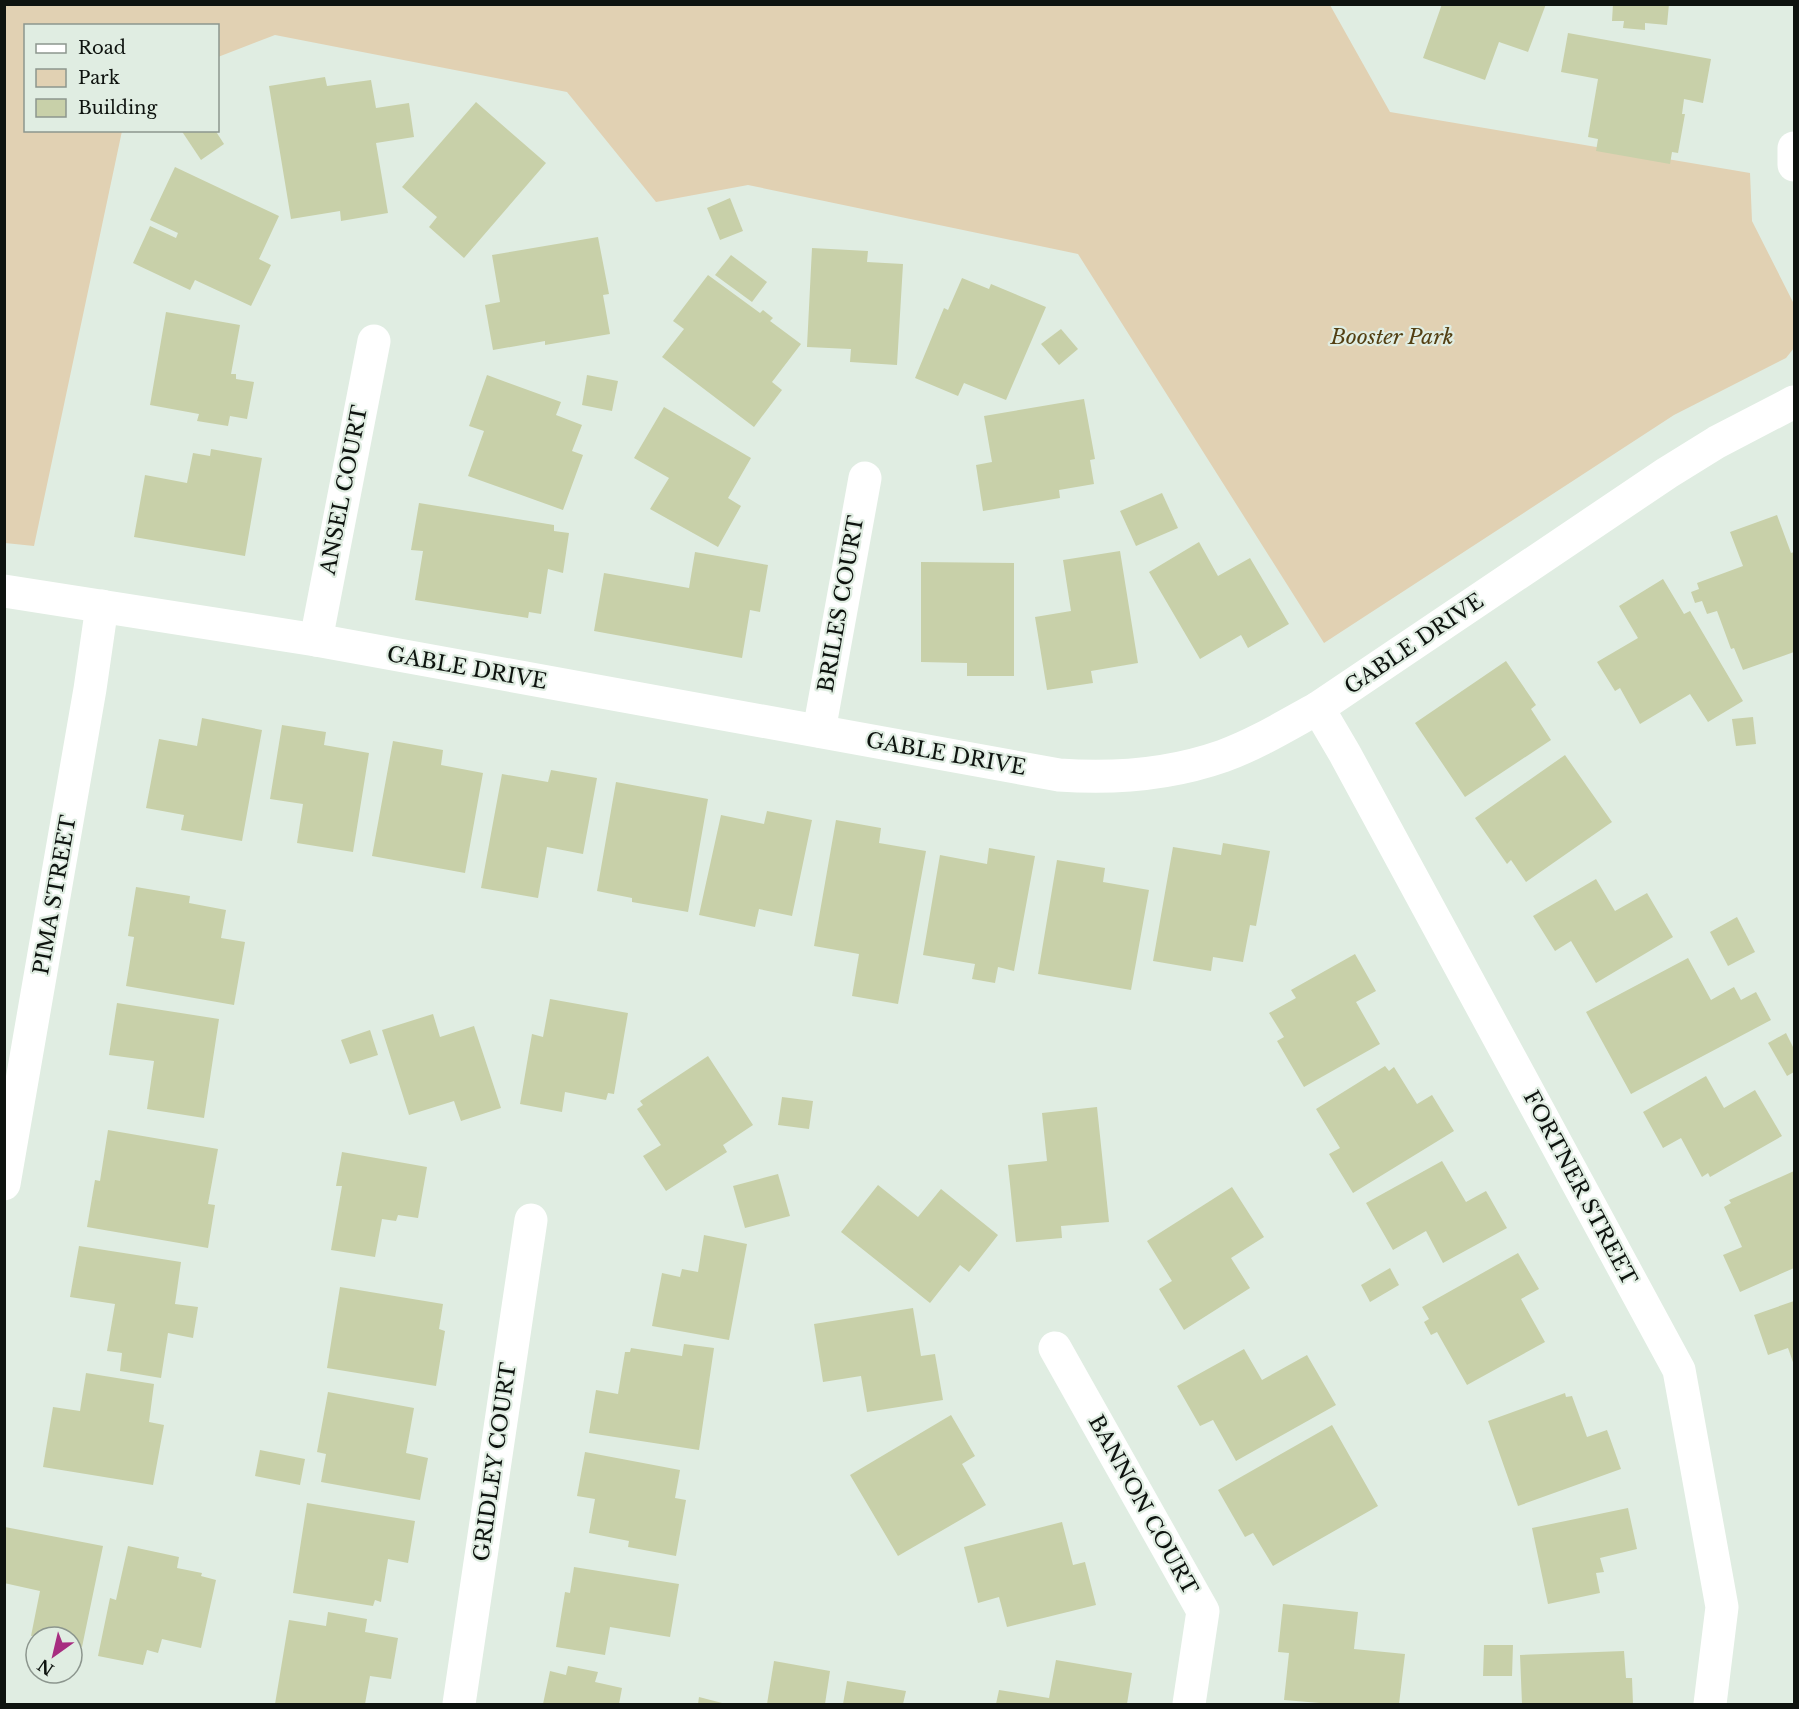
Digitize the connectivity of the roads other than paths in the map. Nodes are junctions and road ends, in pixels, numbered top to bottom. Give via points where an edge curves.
1 (1794, 148) edge
2 (1794, 165) edge
3 (374, 341) dead end
4 (1794, 402) edge
5 (865, 478) dead end
6 (4, 591) edge
7 (102, 606) junction
8 (316, 640) junction
9 (1318, 708) junction
10 (819, 731) junction
11 (4, 1184) edge
12 (531, 1220) dead end
13 (1054, 1348) dead end
14 (459, 1704) edge
15 (1189, 1704) edge
16 (1710, 1704) edge

1 - 2 street
3 - 8 street, ANSEL COURT
4 - 9 street, GABLE DRIVE via 1667,473
5 - 10 street, BRILES COURT
6 - 7 street, GABLE DRIVE
7 - 8 street, GABLE DRIVE
7 - 11 street, PIMA STREET
8 - 10 street, GABLE DRIVE
9 - 10 street, GABLE DRIVE via 1222,756 1137,776 1059,774
9 - 16 street, FORTNER STREET via 1679,1370 1722,1608
12 - 14 street, GRIDLEY COURT
13 - 15 street, BANNON COURT via 1203,1611

